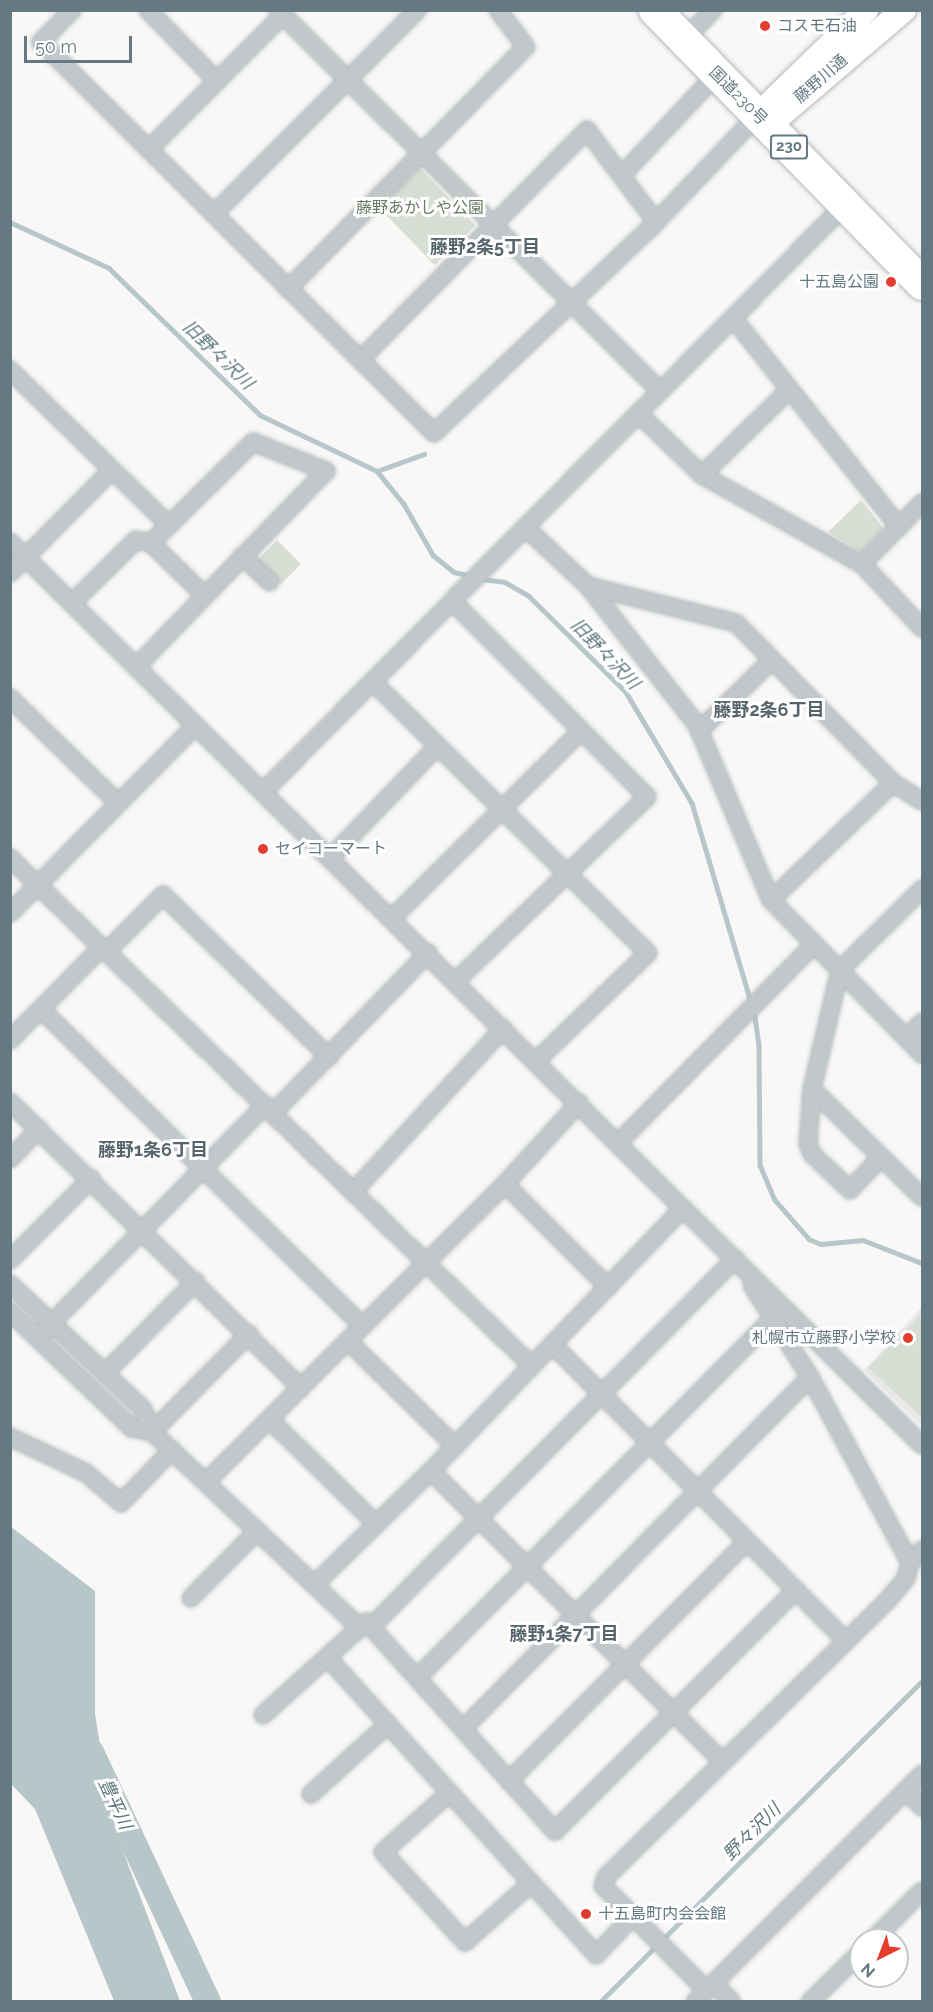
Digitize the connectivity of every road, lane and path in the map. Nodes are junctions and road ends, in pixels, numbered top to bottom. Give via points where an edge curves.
1 (72, 10) edge
2 (148, 10) edge
3 (417, 10) edge
4 (498, 10) edge
5 (655, 10) edge
6 (713, 10) edge
7 (866, 10) edge
8 (904, 10) edge
9 (281, 13) edge
10 (684, 40) junction
11 (717, 74) junction
12 (347, 78) junction
13 (217, 81) junction
14 (763, 121) junction
15 (149, 149) junction
16 (423, 153) junction
17 (622, 175) junction
18 (845, 205) junction
19 (214, 214) junction
20 (656, 222) junction
21 (493, 225) junction
22 (922, 284) edge
23 (288, 290) junction
24 (571, 302) junction
25 (733, 318) junction
26 (360, 360) junction
27 (10, 370) edge
28 (660, 390) junction
29 (789, 390) junction
30 (638, 413) junction
31 (112, 470) junction
32 (702, 475) junction
33 (922, 503) edge
34 (169, 525) junction
35 (899, 526) junction
36 (525, 527) junction
37 (10, 542) edge
38 (151, 543) junction
39 (242, 556) junction
40 (26, 558) junction
41 (862, 564) junction
42 (10, 573) edge
43 (270, 582) dead end
44 (588, 586) junction
45 (204, 595) junction
46 (452, 601) junction
47 (73, 602) junction
48 (922, 628) edge
49 (771, 660) junction
50 (137, 666) junction
51 (373, 682) junction
52 (10, 698) edge
53 (196, 725) junction
54 (581, 731) junction
55 (699, 731) junction
56 (438, 746) junction
57 (893, 783) junction
58 (264, 791) junction
59 (922, 801) edge
60 (118, 803) junction
61 (502, 809) junction
62 (331, 857) junction
63 (10, 858) edge
64 (568, 873) junction
65 (38, 885) junction
66 (922, 889) edge
67 (771, 900) junction
68 (10, 913) edge
69 (392, 918) junction
70 (814, 944) junction
71 (104, 950) junction
72 (428, 953) junction
73 (840, 970) junction
74 (456, 981) junction
75 (41, 1009) junction
76 (922, 1022) edge
77 (503, 1029) junction
78 (907, 1038) junction
79 (10, 1040) edge
80 (922, 1054) edge
81 (328, 1057) junction
82 (536, 1061) junction
83 (812, 1089) junction
84 (10, 1102) edge
85 (579, 1103) junction
86 (269, 1109) junction
87 (39, 1130) junction
88 (619, 1142) junction
89 (881, 1157) junction
90 (10, 1159) edge
91 (204, 1167) junction
92 (91, 1179) junction
93 (505, 1184) junction
94 (353, 1192) junction
95 (922, 1197) edge
96 (683, 1208) junction
97 (143, 1230) junction
98 (735, 1259) junction
99 (10, 1260) edge
100 (425, 1263) junction
101 (196, 1281) junction
102 (10, 1284) edge
103 (608, 1287) junction
104 (10, 1312) edge
105 (774, 1317) junction
106 (52, 1322) junction
107 (363, 1326) junction
108 (249, 1335) junction
109 (38, 1337) junction
110 (348, 1341) junction
111 (552, 1344) junction
112 (531, 1365) junction
113 (105, 1373) junction
114 (810, 1377) junction
115 (301, 1389) junction
116 (603, 1395) junction
117 (270, 1420) junction
118 (152, 1432) junction
119 (10, 1437) edge
120 (650, 1443) junction
121 (922, 1445) edge
122 (455, 1446) junction
123 (172, 1450) junction
124 (431, 1471) junction
125 (206, 1482) junction
126 (697, 1491) junction
127 (479, 1520) junction
128 (374, 1522) junction
129 (256, 1532) junction
130 (746, 1542) junction
131 (922, 1550) edge
132 (910, 1563) junction
133 (527, 1567) junction
134 (314, 1585) junction
135 (796, 1590) junction
136 (191, 1598) dead end
137 (576, 1616) junction
138 (366, 1628) junction
139 (845, 1640) junction
140 (328, 1658) junction
141 (623, 1663) junction
142 (417, 1678) junction
143 (673, 1713) junction
144 (263, 1715) dead end
145 (388, 1725) junction
146 (463, 1729) junction
147 (722, 1760) junction
148 (922, 1774) edge
149 (509, 1781) junction
150 (906, 1791) junction
151 (311, 1794) dead end
152 (448, 1794) junction
153 (922, 1807) edge
154 (529, 1885) junction
155 (922, 1892) edge
156 (637, 1920) junction
157 (885, 1928) edge
158 (849, 1964) edge
159 (705, 1992) edge
160 (732, 2001) edge
161 (810, 2001) edge

1 - 15 street via 41,42
2 - 13 street
3 - 12 street
4 - 16 street via 526,47
5 - 10 highway, 国道230号 / 230
6 - 10 street
7 - 14 street, 藤野川通
8 - 14 street, 藤野川通
9 - 12 street
9 - 13 street
10 - 11 highway, 国道230号 / 230
11 - 14 highway, 国道230号 / 230
11 - 17 street
12 - 16 street
12 - 19 street
13 - 15 street
14 - 18 highway, 国道230号 / 230
14 - 20 street
15 - 19 street
16 - 21 street
16 - 23 street
17 - 20 street
17 - 21 street via 587,130
18 - 22 highway, 国道230号 / 230
18 - 25 street
19 - 23 street
20 - 24 street
21 - 24 street
21 - 26 street
23 - 26 street
24 - 26 street via 434,433
24 - 28 street
25 - 28 street
25 - 29 street
27 - 31 street
28 - 30 street
29 - 32 street
29 - 35 street
30 - 32 street
30 - 36 street
31 - 34 street
31 - 40 street
32 - 41 street
33 - 35 street
34 - 38 street
34 - 39 street via 253,442 326,471
35 - 41 street
36 - 44 street
36 - 46 street
37 - 40 street
38 - 45 street
38 - 47 street via 136,540
39 - 43 street
39 - 45 street
40 - 42 street
40 - 47 street
41 - 48 street
44 - 49 street via 736,623
44 - 55 street
45 - 50 street
46 - 51 street
46 - 54 street
47 - 50 street
49 - 55 street
49 - 57 street
50 - 53 street
51 - 56 street
51 - 58 street
52 - 60 street
53 - 58 street
53 - 60 street
54 - 61 street
54 - 64 street via 647,797
55 - 67 street
56 - 61 street
56 - 62 street
57 - 59 street
57 - 67 street
58 - 62 street
60 - 65 street
61 - 64 street
61 - 69 street
62 - 69 street
63 - 65 street
64 - 74 street
64 - 82 street via 648,953
65 - 68 street
65 - 71 street
66 - 73 street
67 - 70 street
69 - 72 street
70 - 73 street
70 - 88 street
71 - 75 street
71 - 81 street via 163,895
71 - 86 street
72 - 74 street
72 - 81 street
73 - 78 street
73 - 83 street
74 - 77 street
75 - 79 street
75 - 91 street
76 - 78 street
77 - 82 street
77 - 94 street
78 - 80 street
81 - 86 street
82 - 85 street
83 - 89 street
83 - 89 street via 808,1143 812,1154 850,1190
84 - 87 street
85 - 88 street
85 - 93 street
86 - 91 street
86 - 94 street
87 - 90 street
87 - 92 street
88 - 96 street
89 - 95 street
91 - 97 street
91 - 107 street
92 - 97 street
92 - 99 street
93 - 100 street
93 - 103 street
94 - 100 street
96 - 98 street
96 - 103 street
97 - 101 street
97 - 106 street
98 - 105 street
98 - 116 street
98 - 121 street
100 - 107 street
100 - 112 street
101 - 108 street
101 - 113 street
102 - 106 street
103 - 111 street
104 - 109 street
105 - 114 street
105 - 120 street
106 - 109 street
106 - 113 street
107 - 110 street
108 - 115 street
108 - 118 street
109 - 118 street via 132,1428
110 - 115 street
110 - 122 street
111 - 112 street
111 - 116 street
112 - 122 street
113 - 118 street via 143,1409
114 - 126 street
114 - 132 street
115 - 117 street
116 - 120 street
116 - 127 street
117 - 125 street
117 - 128 street
118 - 123 street
119 - 123 street via 87,1473 121,1503
120 - 126 street
120 - 133 street
122 - 124 street
123 - 125 street
124 - 127 street
124 - 128 street
125 - 129 street
126 - 130 street
126 - 137 street
127 - 133 street
127 - 138 street
128 - 134 street
129 - 134 street
129 - 136 street
130 - 135 street
130 - 141 street
131 - 132 street
132 - 139 street via 906,1578
133 - 137 street
133 - 142 street
134 - 138 street
135 - 139 street
135 - 143 street
137 - 141 street
137 - 146 street
138 - 140 street
138 - 142 street
139 - 147 street
140 - 144 street
140 - 145 street
141 - 143 street
141 - 149 street
142 - 146 street
143 - 147 street
143 - 149 street via 555,1832
145 - 151 street
145 - 152 street
146 - 149 street
147 - 156 street via 606,1877 603,1886
148 - 150 street
150 - 153 street
150 - 159 street
152 - 154 street
152 - 154 street via 384,1852 465,1942
154 - 156 street via 596,1955
155 - 157 street
156 - 159 street
158 - 161 street
159 - 160 street

